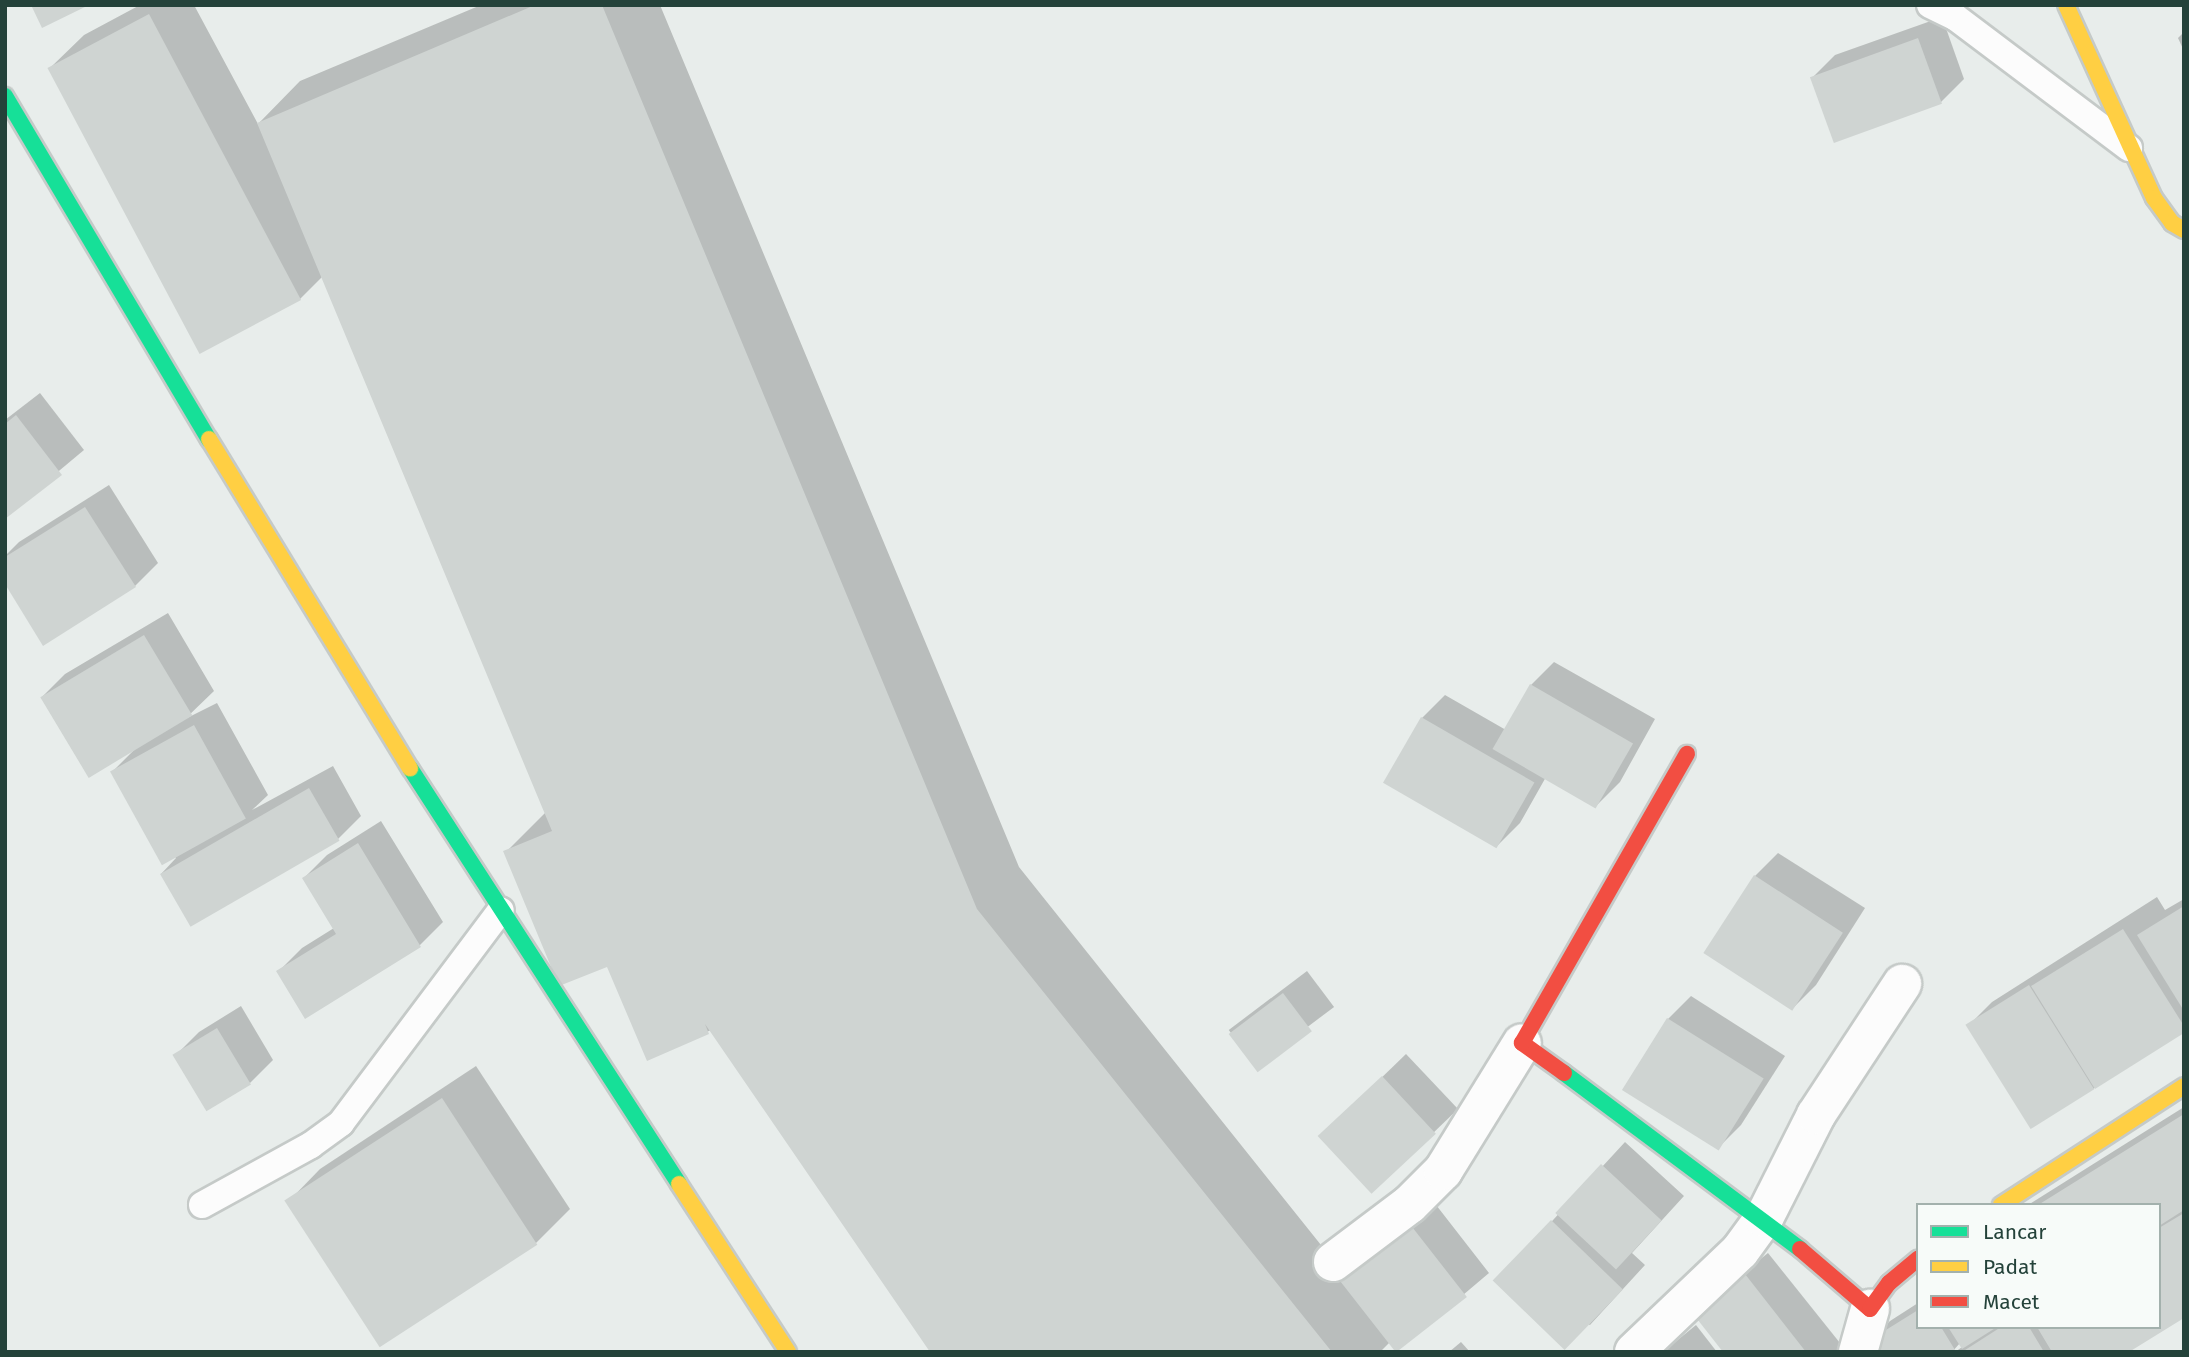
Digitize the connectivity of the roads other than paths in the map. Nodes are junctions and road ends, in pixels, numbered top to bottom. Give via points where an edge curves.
1 (1930, 5) edge
2 (2066, 5) edge
3 (5, 96) edge
4 (2136, 153) junction
5 (2184, 230) edge
6 (1687, 754) dead end
7 (501, 911) junction
8 (1902, 984) dead end
9 (1522, 1043) junction
10 (2184, 1086) edge
11 (2004, 1203) edge
12 (202, 1205) dead end
13 (1764, 1218) junction
14 (1916, 1261) edge
15 (1333, 1262) dead end
16 (1870, 1309) junction
17 (788, 1352) edge
18 (1634, 1352) edge
19 (1858, 1352) edge

1 - 4 lane via 1955,17
2 - 4 street
3 - 7 street via 362,695
4 - 5 street via 2154,198 2172,223
6 - 9 street
7 - 12 lane via 341,1122 311,1146
7 - 17 street
8 - 13 street via 1816,1115
9 - 13 street
9 - 15 street via 1443,1171 1410,1204
10 - 11 street
13 - 16 street
13 - 18 street via 1740,1251
14 - 16 street via 1889,1283
16 - 19 street

